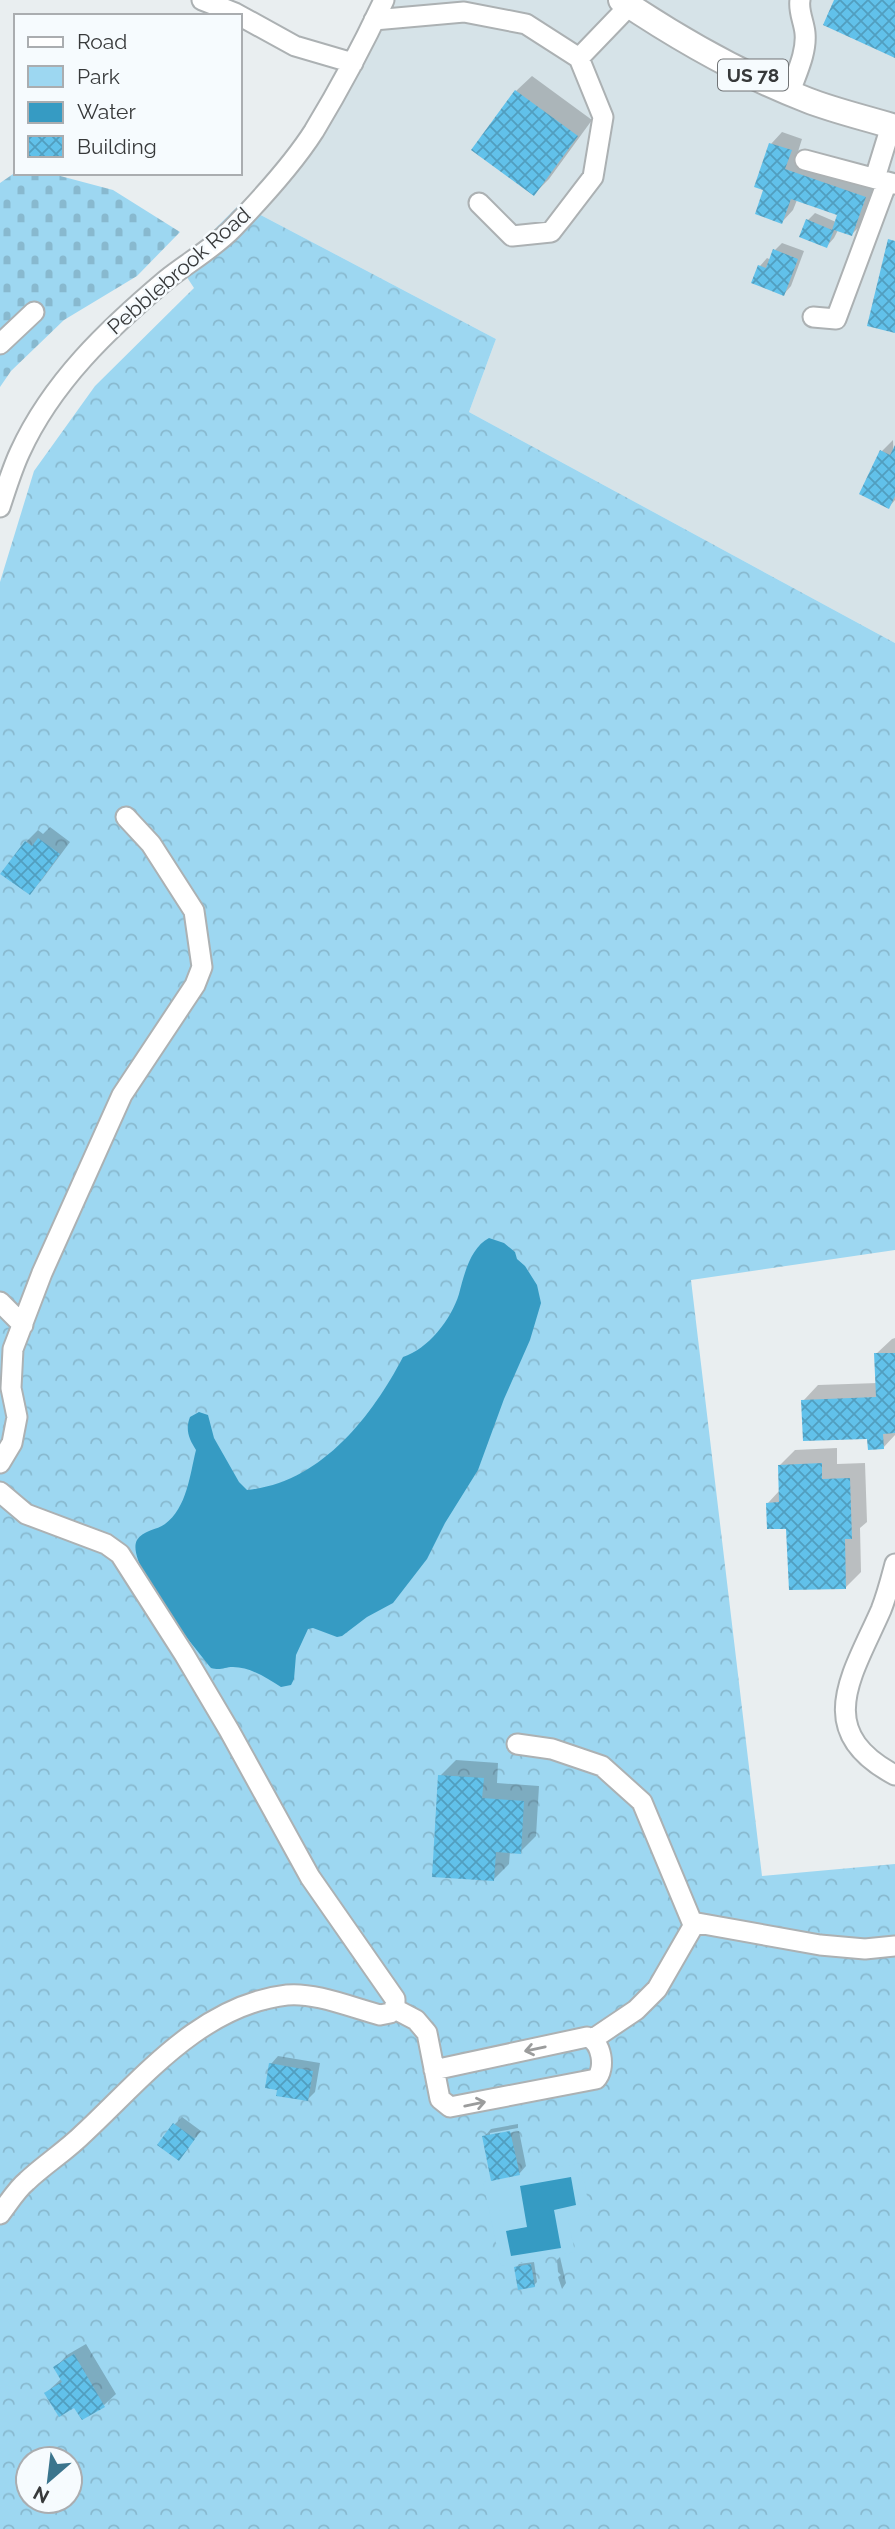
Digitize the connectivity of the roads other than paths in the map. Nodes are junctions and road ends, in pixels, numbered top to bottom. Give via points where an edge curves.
1 (202, 0) edge
2 (384, 0) edge
3 (800, 0) edge
4 (625, 3) edge
5 (237, 14) edge
6 (242, 17) edge
7 (374, 20) junction
8 (579, 58) junction
9 (353, 63) junction
10 (790, 92) junction
11 (893, 126) edge
12 (805, 160) dead end
13 (886, 182) edge
14 (479, 202) dead end
15 (33, 312) dead end
16 (813, 317) dead end
17 (0, 344) edge
18 (0, 507) edge
19 (126, 817) dead end
20 (0, 1302) edge
21 (23, 1325) junction
22 (0, 1463) edge
23 (0, 1492) edge
24 (895, 1564) edge
25 (517, 1744) dead end
26 (895, 1775) edge
27 (695, 1923) junction
28 (895, 1946) edge
29 (395, 2009) junction
30 (593, 2039) junction
31 (435, 2070) junction
32 (0, 2214) edge

1 - 5 street
2 - 7 street, Pebblebrook Road
3 - 10 street via 805,47
4 - 8 street
4 - 10 main road, US 78 via 722,60
6 - 9 street via 295,46
7 - 8 street via 464,12 526,24
7 - 9 street, Pebblebrook Road
8 - 14 street via 603,117 593,177 551,232 512,236
9 - 18 street, Pebblebrook Road via 313,132 231,231 125,315 82,357 20,452
10 - 11 main road, US 78
11 - 13 street
12 - 13 street
13 - 16 street via 836,319
15 - 17 street
19 - 21 street via 151,844 194,911 202,967 195,985 122,1095
20 - 21 street
21 - 22 street via 11,1367 17,1417 12,1443
23 - 29 street via 26,1514 106,1544 120,1554 229,1730 310,1877 395,1999
24 - 26 street via 882,1607 849,1679 845,1714 849,1730 867,1758
25 - 27 street via 552,1749 602,1766 642,1802
27 - 28 street via 820,1945
27 - 30 street via 657,1989 636,2010
29 - 31 street via 416,2020 427,2033
29 - 32 street via 380,2015 290,1994 217,2017 174,2047 80,2137 24,2183
30 -> 31 street
31 -> 30 street via 443,2103 469,2105 596,2079 602,2066

